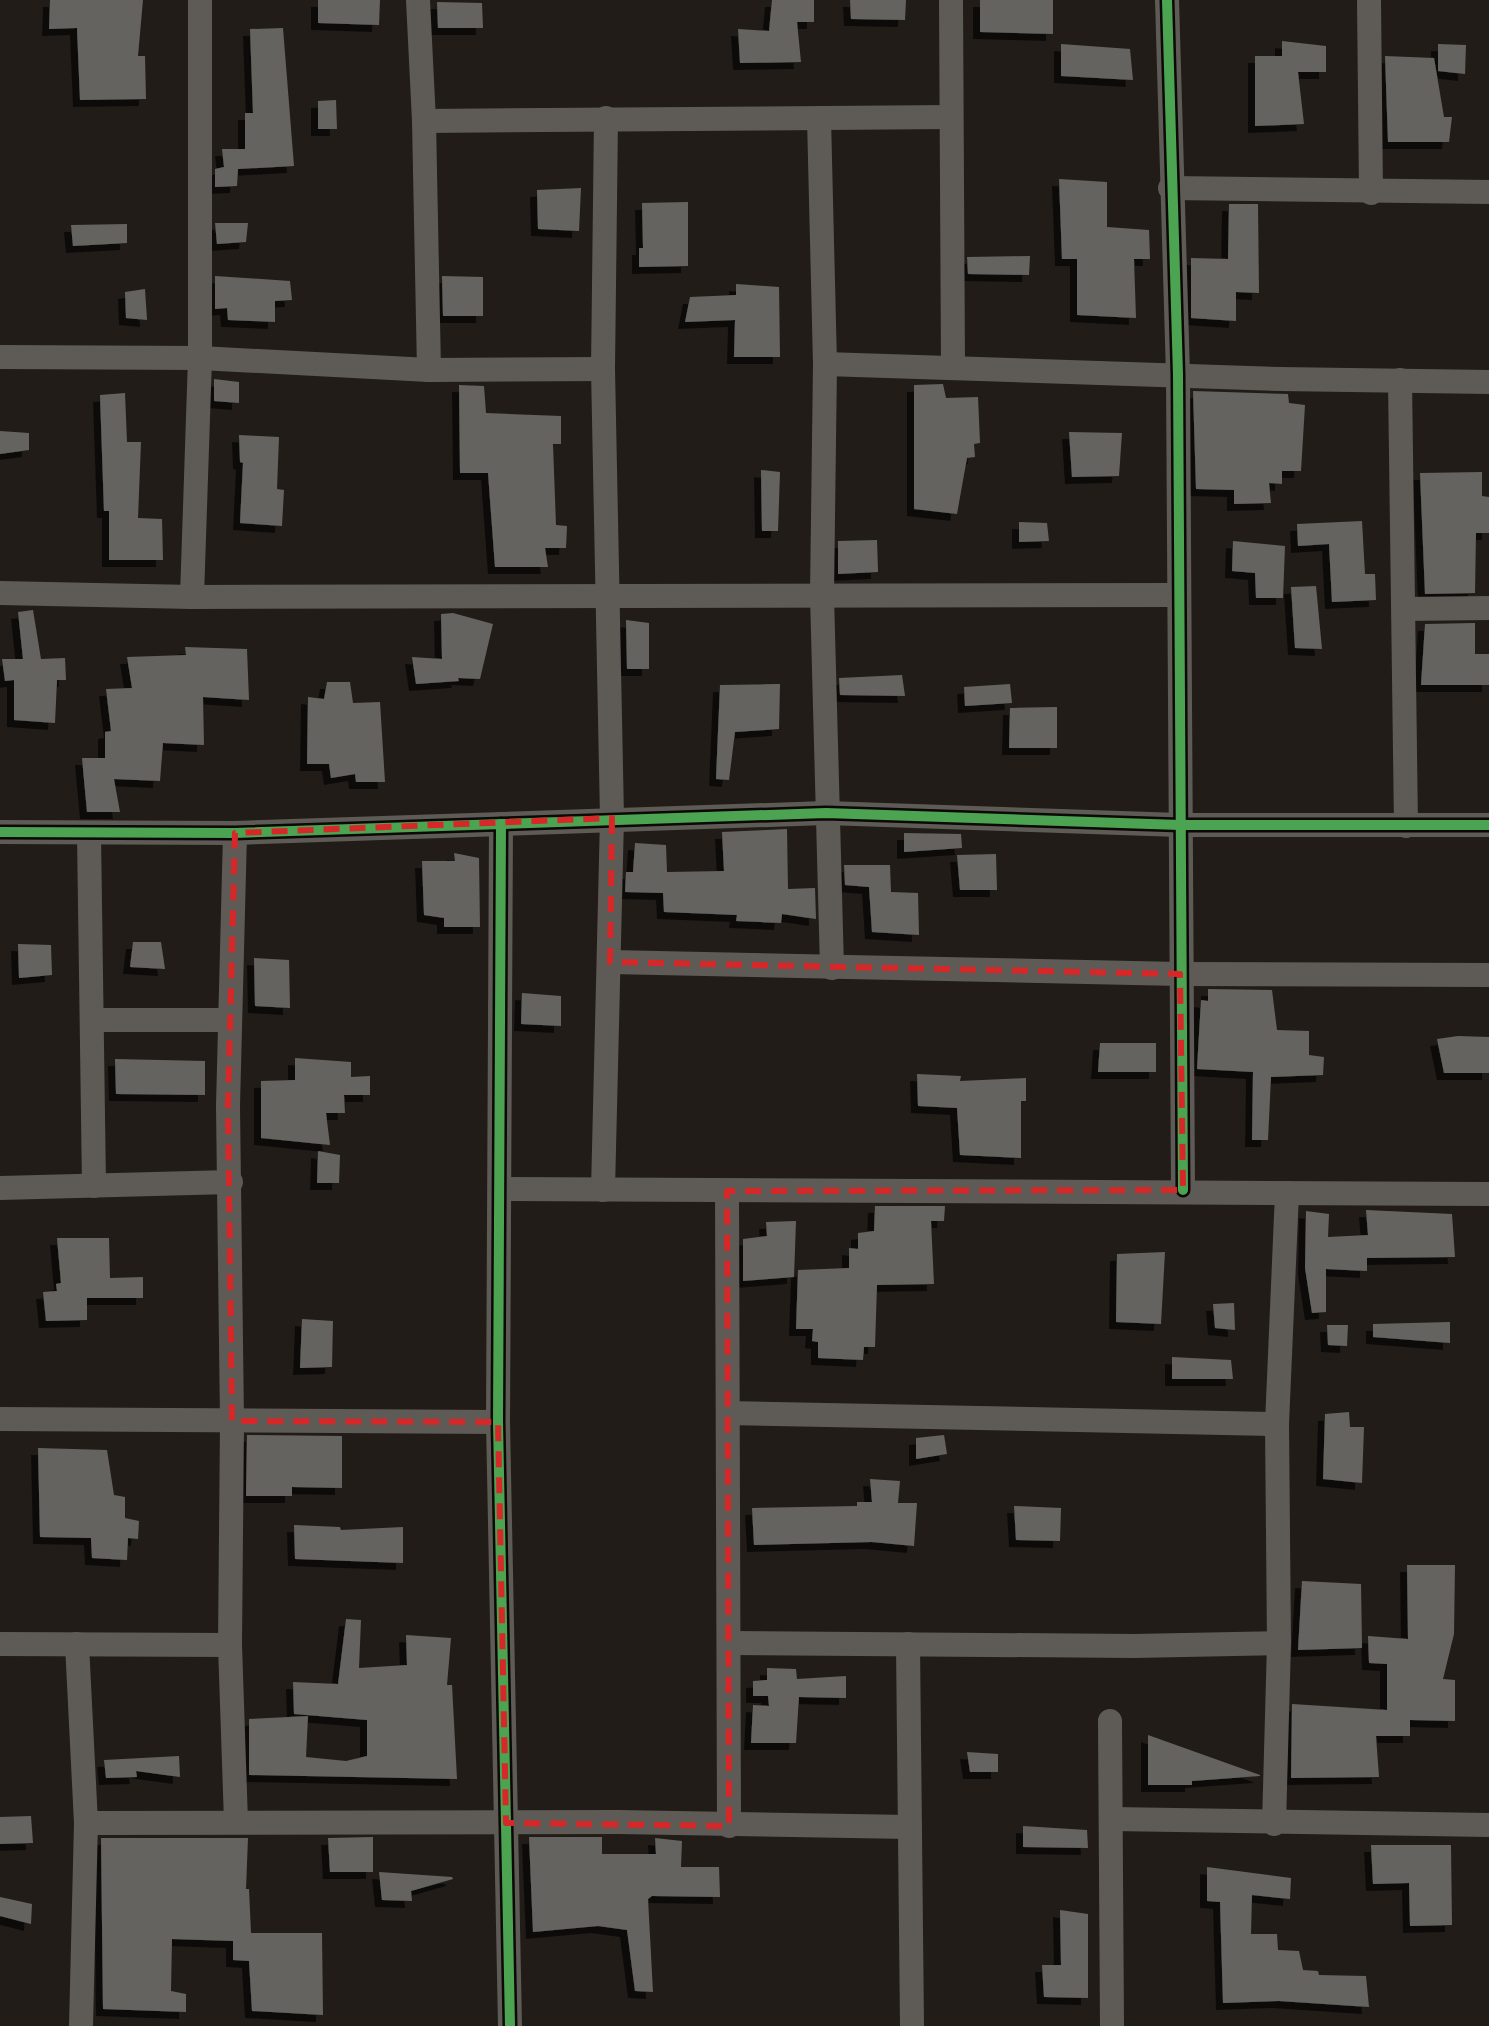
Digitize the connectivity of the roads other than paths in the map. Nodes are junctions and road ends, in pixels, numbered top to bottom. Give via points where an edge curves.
1 (200, 0) edge
2 (418, 0) edge
3 (951, 0) edge
4 (1167, 0) edge
5 (1369, 0) edge
6 (951, 117) junction
7 (606, 118) junction
8 (819, 118) junction
9 (424, 121) junction
10 (1170, 188) junction
11 (1489, 192) edge
12 (1371, 193) junction
13 (0, 357) edge
14 (200, 358) junction
15 (825, 364) junction
16 (953, 367) junction
17 (603, 369) junction
18 (429, 370) junction
19 (1178, 375) junction
20 (1400, 380) junction
21 (1489, 382) edge
22 (0, 593) edge
23 (822, 595) junction
24 (1177, 595) junction
25 (610, 596) junction
26 (192, 597) junction
27 (1489, 608) edge
28 (1404, 609) junction
29 (826, 813) junction
30 (612, 818) junction
31 (501, 824) junction
32 (1180, 825) junction
33 (1489, 825) edge
34 (1406, 826) junction
35 (0, 832) edge
36 (235, 833) junction
37 (89, 834) junction
38 (610, 962) junction
39 (832, 968) junction
40 (1180, 974) junction
41 (1489, 975) edge
42 (94, 1020) junction
43 (230, 1020) junction
44 (231, 1182) junction
45 (94, 1186) junction
46 (0, 1188) edge
47 (501, 1189) junction
48 (603, 1190) junction
49 (1183, 1190) junction
50 (727, 1191) junction
51 (1287, 1193) junction
52 (1489, 1194) edge
53 (728, 1413) junction
54 (0, 1419) edge
55 (232, 1421) junction
56 (498, 1422) junction
57 (1277, 1424) junction
58 (730, 1643) junction
59 (1279, 1643) junction
60 (0, 1644) edge
61 (77, 1644) junction
62 (908, 1644) junction
63 (230, 1645) junction
64 (1110, 1721) dead end
65 (1112, 1819) junction
66 (236, 1822) junction
67 (86, 1823) junction
68 (506, 1823) junction
69 (1274, 1824) junction
70 (1489, 1825) edge
71 (729, 1826) junction
72 (910, 1827) junction
73 (81, 2026) edge
74 (510, 2026) edge
75 (912, 2026) edge
76 (1112, 2026) edge

1 - 14 street
2 - 9 street
3 - 6 street
4 - 10 street
5 - 12 street
6 - 8 street
6 - 16 street
7 - 8 street
7 - 9 street
7 - 17 street
8 - 15 street
9 - 18 street
10 - 12 street
10 - 19 street
11 - 12 street
13 - 14 street
14 - 18 street
14 - 26 street
15 - 16 street
15 - 23 street
16 - 19 street
17 - 18 street
17 - 25 street
19 - 20 street
19 - 24 street
20 - 21 street
20 - 28 street
22 - 26 street
23 - 24 street
23 - 25 street
23 - 29 street
24 - 32 street
25 - 26 street
25 - 30 street
27 - 28 street
28 - 34 street
29 - 30 street
29 - 32 street
29 - 39 street
30 - 31 street
30 - 38 street
31 - 36 street
31 - 47 street
32 - 34 street
32 - 40 street
33 - 34 street
35 - 37 street
36 - 37 street
36 - 43 street
37 - 42 street
38 - 39 street
38 - 48 street
39 - 40 street
40 - 41 street
40 - 49 street
42 - 43 street
42 - 45 street
43 - 44 street
44 - 45 street
44 - 55 street
45 - 46 street
47 - 48 street
47 - 56 street
48 - 50 street
49 - 50 street
49 - 51 street
50 - 53 street
51 - 52 street
51 - 57 street
53 - 57 street
53 - 58 street
54 - 55 street
55 - 56 street
55 - 63 street
56 - 68 street
57 - 59 street
58 - 62 street
58 - 71 street
59 - 62 street
59 - 69 street
60 - 61 street
61 - 63 street
61 - 67 street
62 - 72 street
63 - 66 street
64 - 65 street
65 - 69 street
65 - 76 street
66 - 67 street
66 - 68 street
67 - 73 street
68 - 71 street
68 - 74 street
69 - 70 street
71 - 72 street
72 - 75 street

